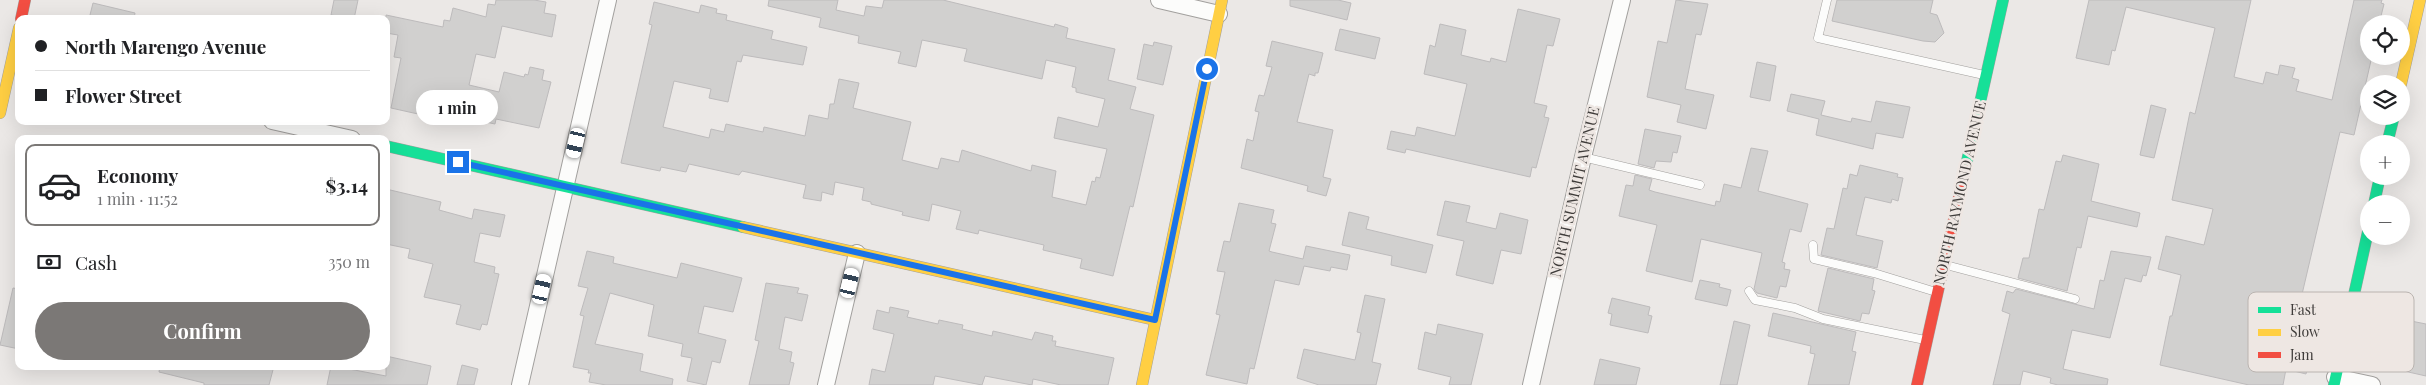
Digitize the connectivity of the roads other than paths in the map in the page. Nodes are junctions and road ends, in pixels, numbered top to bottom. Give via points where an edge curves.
1 (25, 0) edge
2 (608, 0) edge
3 (1159, 0) edge
4 (1622, 0) edge
5 (1827, 0) edge
6 (2002, 0) edge
7 (2420, 0) edge
8 (1220, 7) edge
9 (22, 15) edge
10 (15, 42) edge
11 (10, 60) edge
12 (1986, 75) junction
13 (2403, 75) edge
14 (0, 113) edge
15 (290, 125) edge
16 (334, 135) edge
17 (390, 147) edge
18 (1583, 157) junction
19 (1700, 185) dead end
20 (565, 187) junction
21 (1814, 245) dead end
22 (2365, 245) edge
23 (857, 253) junction
24 (1944, 264) junction
25 (1749, 291) dead end
26 (2354, 292) edge
27 (1938, 293) junction
28 (2075, 299) dead end
29 (1155, 320) junction
30 (1927, 340) junction
31 (2334, 381) edge
32 (520, 385) edge
33 (826, 385) edge
34 (1142, 385) edge
35 (1532, 385) edge
36 (1917, 385) edge
37 (2372, 385) edge

1 - 9 street
2 - 20 street
3 - 8 street
4 - 18 street, NORTH SUMMIT AVENUE
5 - 12 lane via 1818,38
6 - 12 street, NORTH RAYMOND AVENUE
7 - 13 street
8 - 29 street
10 - 11 street
11 - 14 street
12 - 24 street, NORTH RAYMOND AVENUE
15 - 16 street
17 - 20 street
18 - 19 lane
18 - 35 street, NORTH SUMMIT AVENUE
20 - 23 street
20 - 32 street
21 - 27 lane via 1814,259
22 - 26 street
23 - 29 street
23 - 33 street
24 - 27 street, NORTH RAYMOND AVENUE
24 - 28 lane
25 - 30 lane via 1755,300 1796,308 1823,319
27 - 30 street, NORTH RAYMOND AVENUE
29 - 34 street
30 - 36 street, NORTH RAYMOND AVENUE
31 - 37 street

